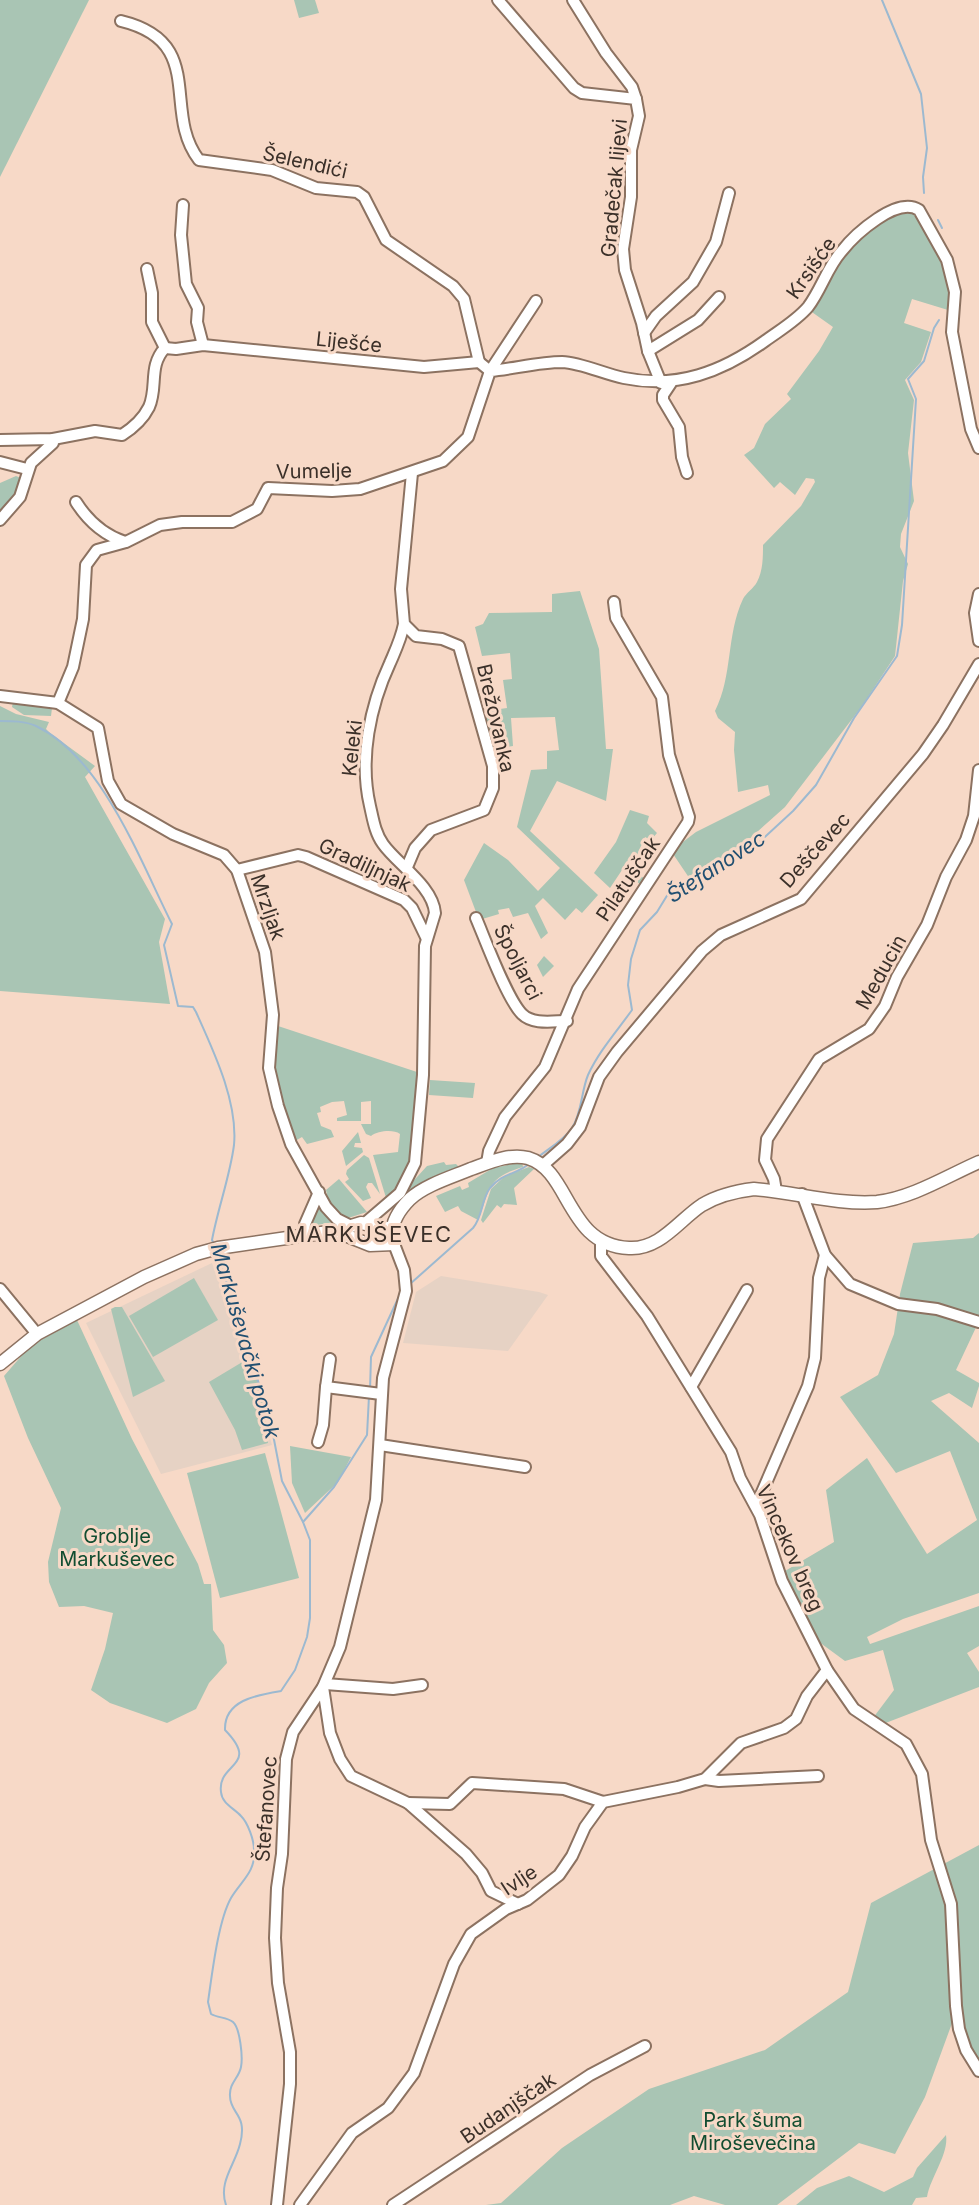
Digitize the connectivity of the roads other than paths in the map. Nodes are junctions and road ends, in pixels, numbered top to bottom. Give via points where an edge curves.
1 (498, 0) edge
2 (573, 0) edge
3 (121, 21) dead end
4 (636, 99) junction
5 (729, 193) dead end
6 (183, 205) dead end
7 (147, 269) dead end
8 (719, 297) dead end
9 (536, 302) dead end
10 (644, 333) junction
11 (202, 345) junction
12 (165, 348) junction
13 (648, 351) junction
14 (479, 362) junction
15 (490, 372) junction
16 (666, 383) junction
17 (53, 439) junction
18 (0, 441) edge
19 (979, 448) edge
20 (0, 462) edge
21 (27, 469) junction
22 (412, 473) junction
23 (687, 473) dead end
24 (76, 502) dead end
25 (0, 520) edge
26 (126, 542) junction
27 (979, 594) edge
28 (614, 602) dead end
29 (404, 624) junction
30 (979, 641) edge
31 (979, 664) edge
32 (0, 696) edge
33 (58, 703) junction
34 (979, 770) edge
35 (407, 867) junction
36 (237, 870) junction
37 (476, 918) dead end
38 (426, 937) junction
39 (567, 1021) junction
40 (979, 1161) edge
41 (536, 1162) junction
42 (487, 1163) junction
43 (776, 1191) junction
44 (319, 1192) junction
45 (802, 1194) junction
46 (358, 1224) junction
47 (392, 1229) junction
48 (335, 1231) junction
49 (304, 1236) junction
50 (357, 1241) junction
51 (601, 1242) junction
52 (394, 1244) junction
53 (825, 1255) junction
54 (0, 1289) edge
55 (747, 1290) dead end
56 (979, 1322) edge
57 (37, 1334) junction
58 (330, 1359) dead end
59 (0, 1364) edge
60 (326, 1387) junction
61 (691, 1387) junction
62 (374, 1393) junction
63 (318, 1442) dead end
64 (380, 1445) junction
65 (525, 1467) dead end
66 (756, 1506) junction
67 (827, 1670) junction
68 (324, 1685) junction
69 (422, 1685) dead end
70 (818, 1776) dead end
71 (705, 1779) junction
72 (603, 1802) junction
73 (408, 1803) junction
74 (518, 1904) junction
75 (645, 2046) dead end
76 (979, 2071) edge
77 (277, 2205) edge
78 (300, 2205) edge
79 (393, 2205) edge

1 - 4 street, Gradečak lijevi via 574,88 582,93
2 - 4 street via 632,87
3 - 14 street, Šelendići via 149,29 168,51 179,75 183,133 199,160 272,170 316,188 357,192 364,197 386,240 453,286 464,298
4 - 10 street, Gradečak lijevi via 639,116 623,249
5 - 10 street via 716,242 693,282 656,316
6 - 11 street via 181,235 186,284 198,308
7 - 12 street via 152,322
8 - 13 street via 698,320
9 - 15 street
10 - 13 street, Gradečak lijevi
11 - 12 street, Liješće
11 - 14 street, Liješće via 424,367
12 - 17 street via 155,364 148,409 131,429 122,435 94,430
13 - 16 street, Gradečak lijevi
14 - 15 street
15 - 16 street, Krsišće via 563,362 624,378
15 - 22 street via 468,437 443,461
16 - 19 street, Krsišće via 708,373 756,348 809,305 840,252 874,222 900,206 911,205 927,220 947,260 955,292 952,332 971,429
16 - 23 street via 663,400 679,427
17 - 18 street
17 - 21 street
20 - 21 street
21 - 25 street via 20,497
22 - 26 street, Vumelje via 360,489 268,488 257,509 232,522 160,525
22 - 29 street via 401,589
24 - 26 street via 86,518
26 - 33 street, Vumelje via 97,550 86,565 83,619 73,667
27 - 30 street via 975,613
28 - 39 street, Pilatuščak via 616,618 662,697 669,755 689,817 578,989
29 - 35 street, Keleki via 370,725 364,778 377,834 389,852
29 - 35 street, Brežovanka via 416,636 459,646 494,778 484,810 431,830 414,848
31 - 41 street, Deščevec via 923,754 801,898 721,935 702,951 599,1077 580,1127 567,1144
32 - 33 street, Mrzljak
33 - 36 street, Mrzljak via 98,728 108,781 121,804 173,834 224,855
34 - 43 street, Meducin via 974,816 966,840 885,1006 869,1029 819,1059 767,1139 765,1160
35 - 38 street via 435,908
36 - 38 street, Gradiljnjak via 298,855 306,857 404,900
36 - 44 street, Mrzljak via 265,952 273,1015 269,1068 278,1106 291,1144
37 - 39 street, Špoljarci via 522,1014 533,1020
38 - 46 street via 423,1075 415,1163 400,1193
39 - 42 street, Pilatuščak via 545,1067 502,1123
40 - 45 main road via 914,1192 879,1201
41 - 42 main road via 512,1157
41 - 51 main road via 579,1222
42 - 47 main road via 415,1195 399,1212
43 - 45 main road
43 - 51 main road via 737,1191 703,1204 648,1246 630,1249
44 - 46 street, Mrzljak via 333,1215
44 - 49 street
45 - 53 street
46 - 47 main road
46 - 48 main road
46 - 50 main road
47 - 52 main road
48 - 49 main road
48 - 50 main road
49 - 57 main road via 214,1249 144,1277
50 - 52 main road
51 - 61 street, Vincekov breg via 601,1256 647,1316
52 - 62 street, Štefanovec via 406,1291
53 - 56 street via 838,1273 856,1287 898,1305 937,1309
53 - 66 street via 808,1386
54 - 57 street
55 - 61 street
57 - 59 main road
58 - 60 street
60 - 62 street
60 - 63 street
61 - 66 street, Vincekov breg via 731,1452
62 - 64 street, Štefanovec
64 - 65 street
64 - 68 street, Štefanovec via 372,1518 340,1647
66 - 67 street, Vincekov breg via 782,1581
67 - 71 street via 807,1696 796,1719 784,1728 741,1743
67 - 76 street, Vincekov breg via 854,1708 906,1744 922,1774 931,1840 951,1904 956,2006 966,2050
68 - 69 street via 393,1689
68 - 73 street via 330,1733 351,1776
68 - 77 street, Štefanovec via 293,1732 286,1759 275,1938 290,2052 290,2084
70 - 71 street
71 - 72 street
72 - 73 street via 564,1790 472,1782 450,1804
72 - 74 street, Ivlje via 559,1875
73 - 74 street via 466,1854 491,1891
74 - 78 street, Ivlje via 471,1934 454,1965 414,2073 388,2108 352,2133
75 - 79 street, Budanjščak via 590,2075

